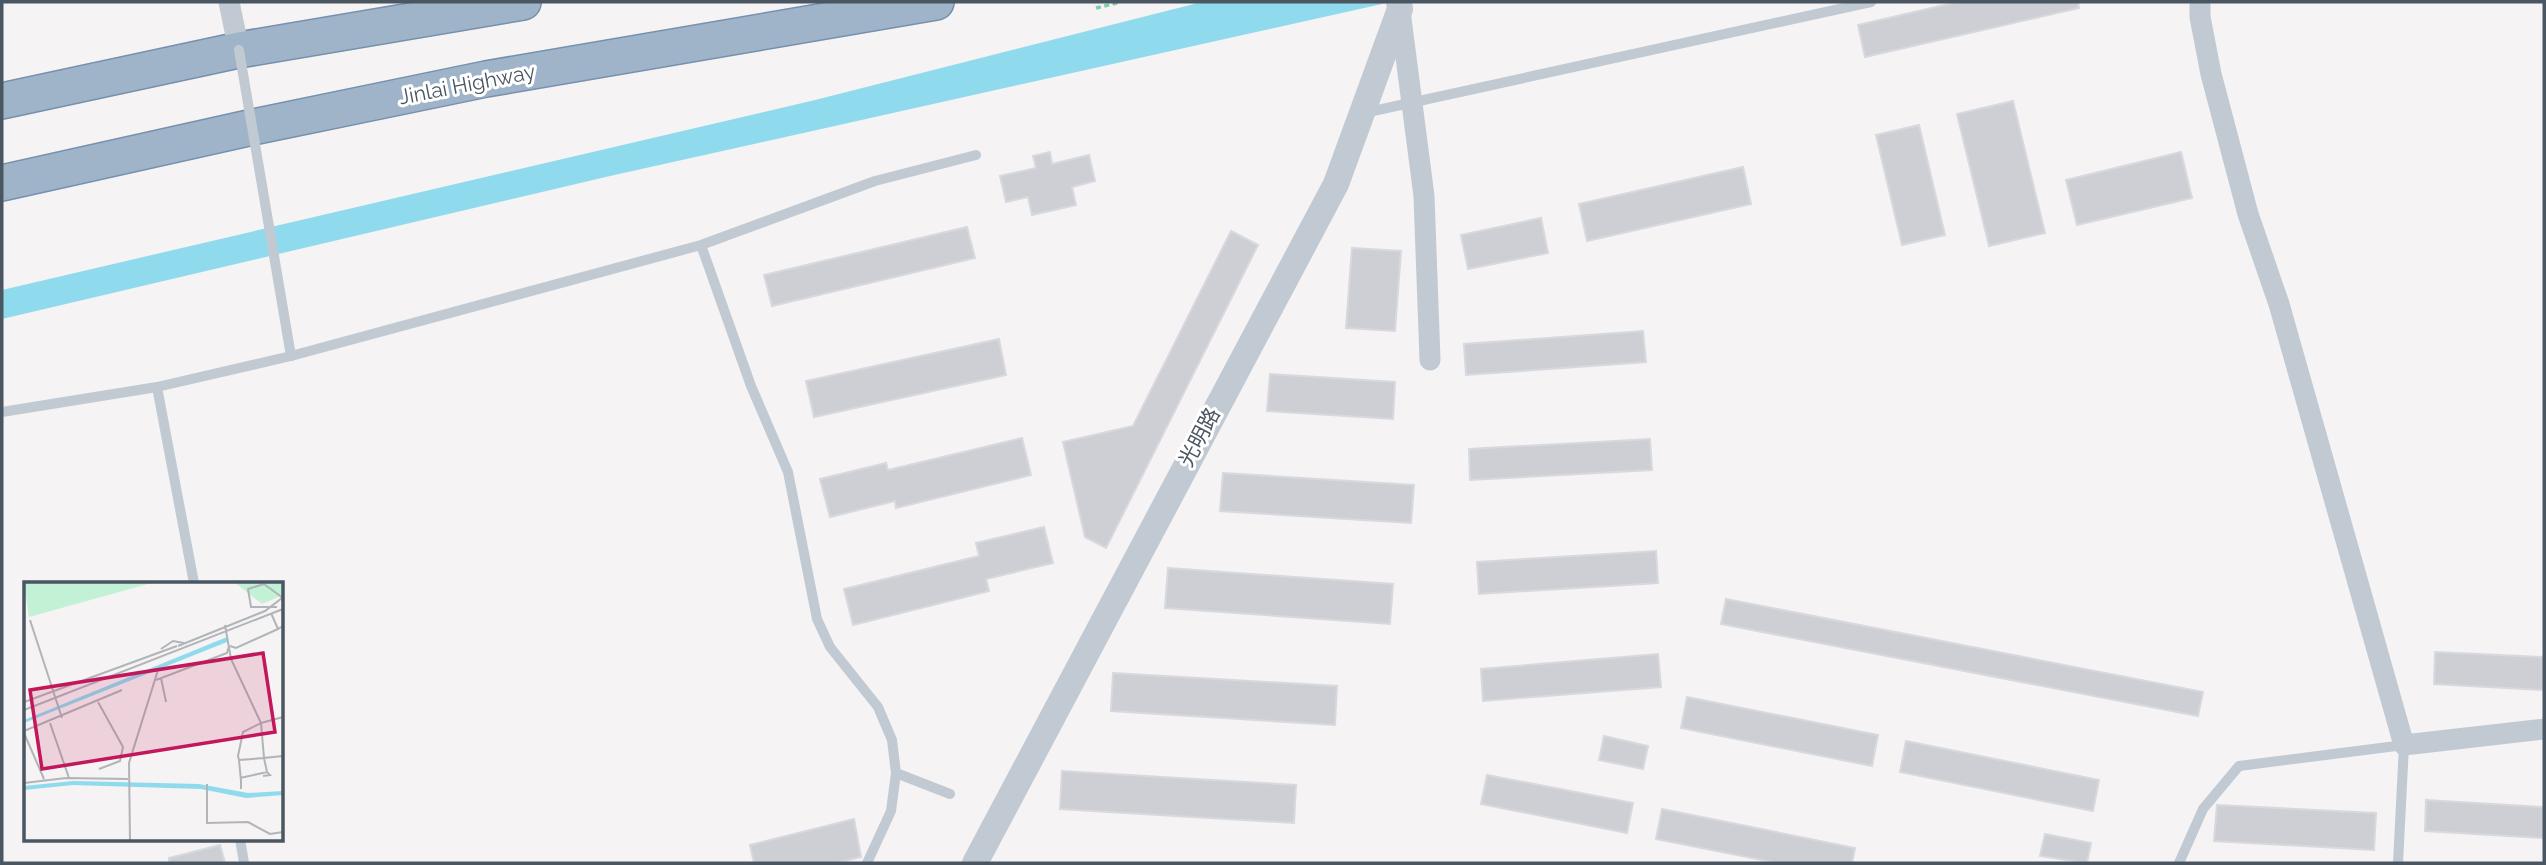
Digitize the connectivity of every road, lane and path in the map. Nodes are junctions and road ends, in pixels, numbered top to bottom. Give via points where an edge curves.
1 (229, 2) edge
2 (523, 2) edge
3 (936, 2) edge
4 (1121, 2) edge
5 (1871, 2) edge
6 (2200, 2) edge
7 (1399, 5) edge
8 (1096, 8) dead end
9 (239, 50) junction
10 (2, 101) edge
11 (1412, 103) junction
12 (1361, 114) junction
13 (253, 127) junction
14 (976, 155) dead end
15 (2, 183) edge
16 (701, 245) junction
17 (291, 356) junction
18 (1430, 360) dead end
19 (158, 387) junction
20 (2, 412) edge
21 (194, 582) edge
22 (2544, 729) edge
23 (2404, 745) junction
24 (896, 773) junction
25 (950, 794) dead end
26 (240, 840) edge
27 (244, 863) edge
28 (867, 863) edge
29 (975, 863) edge
30 (2179, 863) edge
31 (2398, 863) edge

1 - 9 street
2 - 9 highway
3 - 13 highway, Jinlai Highway via 486,79
4 - 8 path
5 - 11 lane
6 - 23 street via 2211,74 2248,214 2279,304
7 - 11 street
7 - 12 street, 光明路
9 - 10 highway
9 - 13 lane, bridge
11 - 12 lane
11 - 18 street via 1424,196
12 - 29 street, 光明路 via 1336,184
13 - 15 highway, Jinlai Highway
13 - 17 lane, bridge
14 - 16 lane via 875,181
16 - 17 lane
16 - 24 lane via 751,386 788,472 817,619 830,647 878,708 892,740
17 - 19 lane
19 - 20 lane
19 - 21 lane
22 - 23 street
23 - 30 lane via 2239,766 2203,809
23 - 31 lane
24 - 25 lane
24 - 28 lane via 891,811
26 - 27 lane

